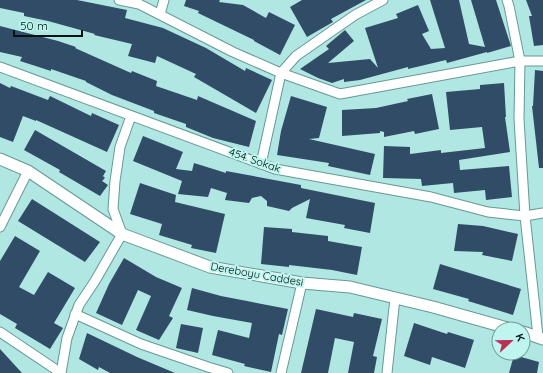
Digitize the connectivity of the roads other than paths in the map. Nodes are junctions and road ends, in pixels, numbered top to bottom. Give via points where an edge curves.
1 (119, 0) edge
2 (164, 0) edge
3 (383, 0) edge
4 (507, 0) edge
5 (160, 14) junction
6 (520, 61) junction
7 (543, 61) edge
8 (0, 68) edge
9 (281, 73) junction
10 (131, 116) junction
11 (0, 159) edge
12 (260, 164) junction
13 (28, 171) junction
14 (543, 213) edge
15 (525, 216) junction
16 (0, 227) edge
17 (122, 234) junction
18 (302, 283) junction
19 (395, 298) junction
20 (75, 314) junction
21 (491, 324) edge
22 (0, 332) edge
23 (531, 335) edge
24 (541, 338) edge
25 (61, 373) edge
26 (228, 373) edge
27 (281, 373) edge
28 (387, 373) edge

1 - 5 street via 139,4
2 - 5 street
3 - 9 street via 355,14 296,56
4 - 6 street
5 - 9 street via 233,52
6 - 7 street
6 - 9 street via 340,94
6 - 15 street via 519,119
8 - 10 street, 454. Sokak
9 - 12 street
10 - 12 street, 454. Sokak
10 - 17 street via 120,147 115,181 113,209
11 - 13 street, Dereboyu Caddesi
12 - 15 street, 454. Sokak via 274,169 431,197 488,212
13 - 16 street
13 - 17 street, Dereboyu Caddesi
14 - 15 street, 454. Sokak
15 - 24 street
17 - 18 street, Dereboyu Caddesi via 210,267
17 - 20 street
18 - 19 street, Dereboyu Caddesi via 350,287
18 - 27 street
19 - 21 street, Dereboyu Caddesi
19 - 28 street
20 - 25 street via 66,338
20 - 26 street via 141,344
22 - 25 street
23 - 24 street

